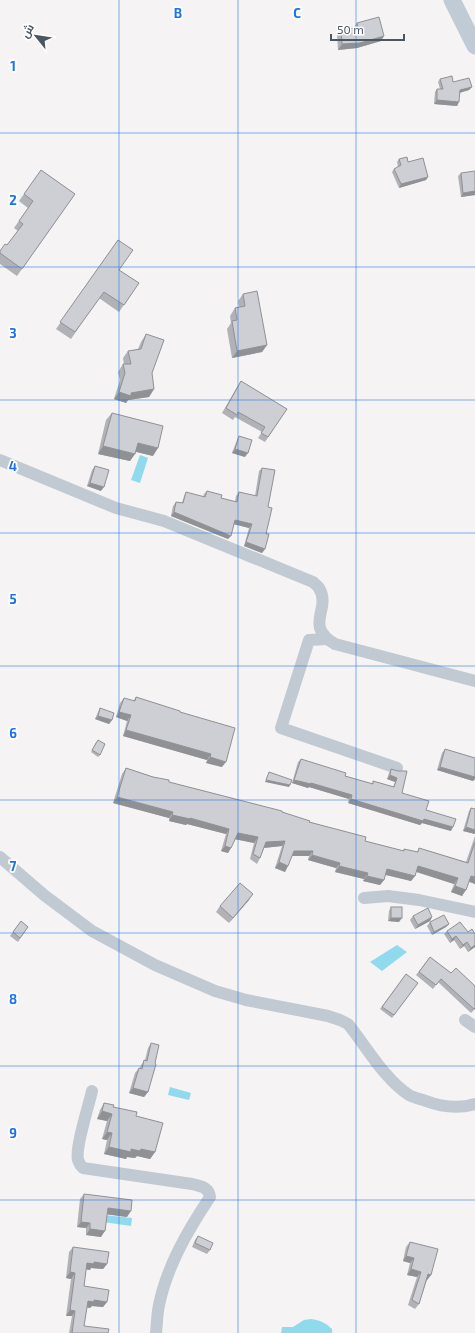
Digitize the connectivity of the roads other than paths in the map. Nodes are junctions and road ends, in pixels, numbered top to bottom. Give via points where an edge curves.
1 (452, 0) edge
2 (475, 46) edge
3 (0, 460) edge
4 (327, 639) junction
5 (475, 680) edge
6 (397, 768) dead end
7 (0, 857) edge
8 (364, 898) dead end
9 (475, 912) edge
10 (92, 1091) dead end
11 (475, 1104) edge
12 (156, 1333) edge

1 - 2 main road
3 - 4 street via 116,508 164,521 312,582 319,588 321,595 320,630
4 - 5 street via 335,644
4 - 6 street via 309,640 281,728
7 - 11 street via 44,895 92,931 129,952 215,991 340,1020 348,1024 391,1079 410,1095 443,1106 462,1107
8 - 9 street via 388,896 413,899
10 - 12 street via 78,1152 78,1159 83,1168 192,1184 206,1188 210,1193 171,1266 158,1308

